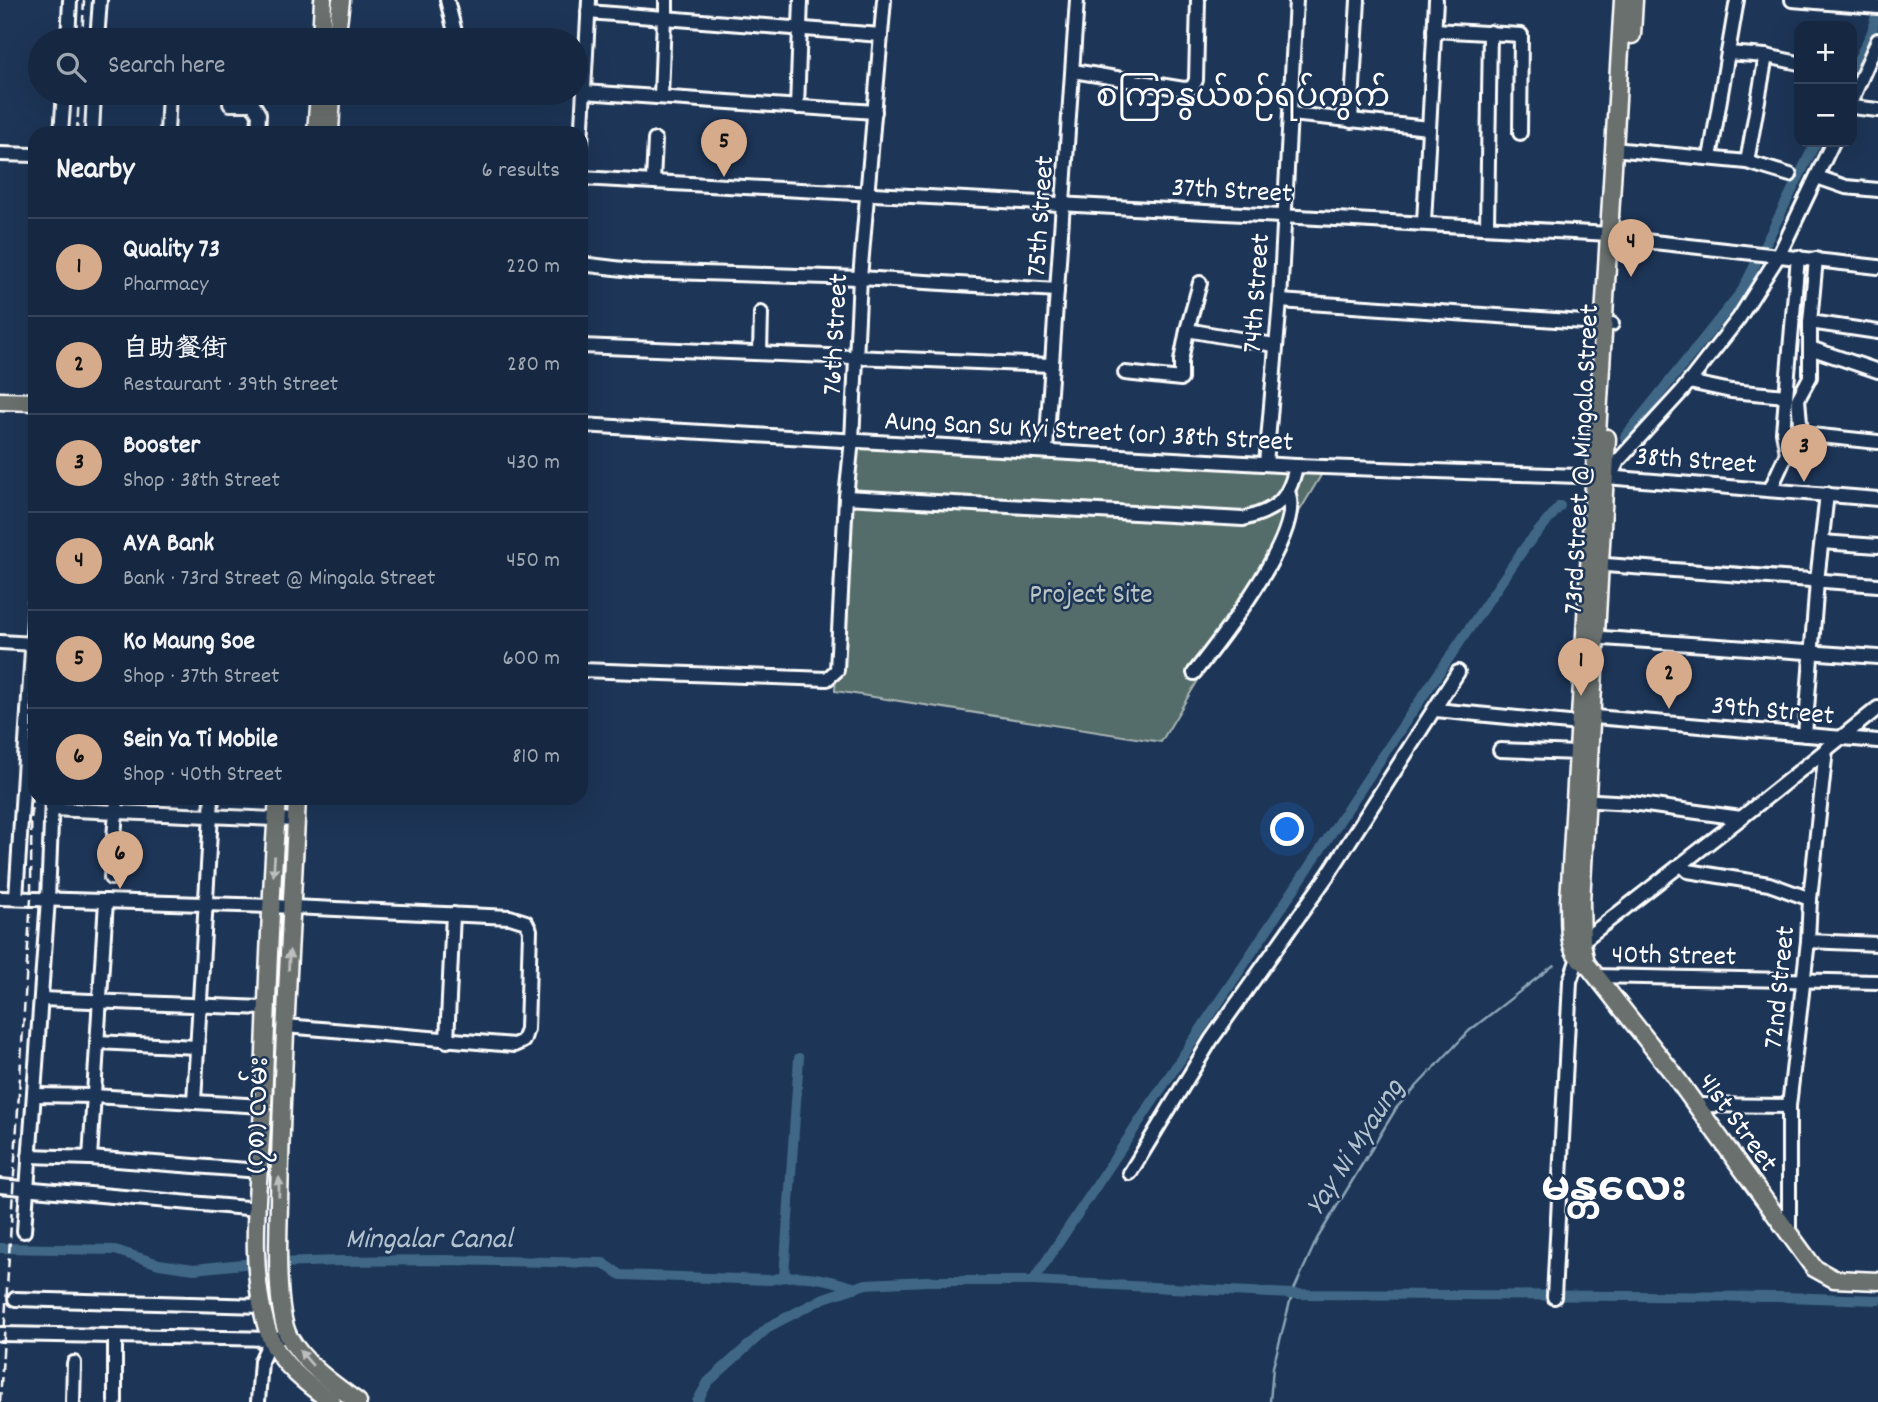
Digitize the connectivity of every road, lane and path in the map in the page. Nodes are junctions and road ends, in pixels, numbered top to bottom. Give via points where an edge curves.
1 (71, 0) edge
2 (100, 0) edge
3 (323, 0) edge
4 (341, 0) edge
5 (447, 0) edge
6 (666, 0) edge
7 (801, 0) edge
8 (884, 0) edge
9 (1077, 0) edge
10 (1198, 0) edge
11 (1296, 0) edge
12 (1358, 0) edge
13 (1436, 0) edge
14 (1623, 0) edge
15 (1634, 0) edge
16 (1737, 0) edge
17 (1792, 0) edge
18 (1813, 1) edge
19 (589, 6) edge
20 (1878, 7) edge
21 (665, 18) junction
22 (69, 28) edge
23 (98, 28) edge
24 (322, 28) edge
25 (338, 28) edge
26 (454, 28) edge
27 (588, 28) edge
28 (801, 29) junction
29 (1434, 30) junction
30 (1490, 32) junction
31 (881, 35) junction
32 (1878, 40) edge
33 (1728, 53) junction
34 (1766, 56) junction
35 (1794, 62) edge
36 (1073, 71) junction
37 (1857, 88) edge
38 (588, 92) edge
39 (661, 97) junction
40 (63, 105) edge
41 (93, 105) edge
42 (168, 105) edge
43 (254, 105) edge
44 (317, 105) edge
45 (331, 105) edge
46 (583, 105) edge
47 (797, 107) junction
48 (1857, 108) edge
49 (1878, 110) edge
50 (875, 112) junction
51 (1291, 114) junction
52 (1351, 121) junction
53 (62, 126) edge
54 (92, 126) edge
55 (167, 126) edge
56 (258, 126) edge
57 (316, 126) edge
58 (330, 126) edge
59 (582, 126) edge
60 (1429, 128) junction
61 (1520, 133) dead end
62 (655, 140) dead end
63 (1831, 147) edge
64 (1618, 149) junction
65 (0, 154) edge
66 (28, 155) edge
67 (1710, 158) junction
68 (1747, 162) junction
69 (1790, 175) dead end
70 (1817, 177) junction
71 (588, 178) edge
72 (653, 181) junction
73 (1878, 190) edge
74 (866, 192) junction
75 (1063, 204) junction
76 (1284, 215) junction
77 (1423, 222) junction
78 (1487, 226) junction
79 (1614, 236) junction
80 (1775, 255) junction
81 (1798, 257) junction
82 (1816, 259) junction
83 (588, 265) edge
84 (1878, 267) edge
85 (860, 278) junction
86 (1200, 283) dead end
87 (1057, 290) junction
88 (1280, 301) junction
89 (761, 313) dead end
90 (1810, 322) junction
91 (1607, 324) junction
92 (1188, 330) junction
93 (1878, 332) edge
94 (1274, 345) junction
95 (588, 346) edge
96 (1810, 348) junction
97 (760, 352) junction
98 (857, 356) junction
99 (1051, 365) junction
100 (1878, 371) edge
101 (1125, 373) dead end
102 (1689, 382) junction
103 (1786, 396) junction
104 (0, 401) edge
105 (28, 402) edge
106 (588, 425) edge
107 (1801, 434) junction
108 (852, 440) junction
109 (1878, 442) edge
110 (1045, 450) junction
111 (1787, 453) junction
112 (1266, 464) junction
113 (1296, 466) junction
114 (1603, 477) junction
115 (1770, 490) junction
116 (1288, 492) junction
117 (1827, 494) junction
118 (846, 497) junction
119 (1878, 499) edge
120 (1822, 542) junction
121 (1878, 546) edge
122 (1594, 564) junction
123 (1817, 581) junction
124 (1878, 585) edge
125 (1589, 636) junction
126 (0, 642) edge
127 (28, 644) edge
128 (1812, 650) junction
129 (1878, 657) edge
130 (588, 670) edge
131 (1458, 672) dead end
132 (1194, 673) dead end
133 (1878, 708) edge
134 (1436, 710) junction
135 (1583, 719) junction
136 (28, 729) edge
137 (1804, 735) junction
138 (1839, 738) junction
139 (1878, 741) edge
140 (1826, 749) junction
141 (1500, 750) dead end
142 (1577, 754) junction
143 (1580, 800) junction
144 (52, 805) edge
145 (60, 805) edge
146 (117, 805) edge
147 (212, 805) edge
148 (278, 805) edge
149 (297, 805) edge
150 (117, 812) junction
151 (211, 815) junction
152 (277, 818) junction
153 (1741, 818) junction
154 (296, 820) junction
155 (1682, 864) junction
156 (111, 878) dead end
157 (0, 898) edge
158 (16, 898) junction
159 (48, 899) junction
160 (1810, 899) junction
161 (106, 901) junction
162 (205, 904) junction
163 (271, 906) junction
164 (292, 907) junction
165 (453, 914) junction
166 (1808, 941) junction
167 (1878, 944) edge
168 (1582, 958) junction
169 (1803, 980) junction
170 (1878, 982) edge
171 (41, 999) junction
172 (100, 1000) junction
173 (201, 1005) junction
174 (266, 1008) junction
175 (285, 1026) junction
176 (447, 1041) junction
177 (97, 1042) junction
178 (197, 1046) junction
179 (34, 1095) junction
180 (93, 1096) junction
181 (194, 1101) junction
182 (1696, 1105) junction
183 (263, 1106) junction
184 (1790, 1106) junction
185 (29, 1156) junction
186 (90, 1158) junction
187 (260, 1171) junction
188 (1130, 1173) dead end
189 (0, 1186) edge
190 (27, 1189) junction
191 (258, 1209) junction
192 (24, 1231) dead end
193 (1788, 1232) junction
194 (1878, 1281) edge
195 (1554, 1293) dead end
196 (15, 1299) dead end
197 (262, 1306) junction
198 (0, 1334) edge
199 (288, 1336) junction
200 (115, 1337) junction
201 (271, 1339) junction
202 (74, 1363) dead end
203 (73, 1402) edge
204 (116, 1402) edge
205 (258, 1402) edge
206 (332, 1402) edge
207 (358, 1402) edge

1 - 22 street
2 - 23 street
3 - 24 main road
4 - 25 main road
5 - 26 street
6 - 21 street
7 - 28 street
8 - 31 street, 76th Street
9 - 36 street, 75th Street
10 - 36 street via 1192,88
11 - 51 street, 74th Street
12 - 52 street
13 - 29 street
14 - 64 main road, 73rd Street @ Mingala Street
15 - 64 main road, 73rd Street @ Mingala Street
16 - 33 street
17 - 18 street
18 - 20 street
19 - 21 street
19 - 27 street
21 - 28 street
21 - 39 street
28 - 31 street
28 - 47 street
29 - 30 street
29 - 60 street
30 - 61 street via 1522,37
30 - 78 street
31 - 50 street, 76th Street
32 - 37 street
33 - 34 street
33 - 67 street
34 - 35 street
34 - 68 street
36 - 75 street, 75th Street
38 - 39 street
39 - 47 street
40 - 53 street
41 - 54 street
42 - 55 street
43 - 56 street
44 - 57 main road
45 - 58 main road
46 - 59 street
47 - 50 street
48 - 49 street
50 - 74 street, 76th Street
51 - 52 street
51 - 76 street, 74th Street
52 - 60 street
60 - 77 street
62 - 72 street
63 - 70 street
64 - 67 street
64 - 79 main road, 73rd Street @ Mingala Street
65 - 66 street
67 - 68 street
68 - 69 street
70 - 73 street via 1846,187
70 - 80 street
71 - 72 street, 37th Street
72 - 74 street, 37th Street
74 - 75 street, 37th Street
74 - 85 street, 76th Street
75 - 76 street, 37th Street
75 - 87 street, 75th Street
76 - 77 street, 37th Street
76 - 88 street, 74th Street
77 - 78 street, 37th Street
78 - 79 street, 37th Street
79 - 80 street, 37th Street
79 - 91 main road, 73rd Street @ Mingala Street
80 - 81 street, 37th Street
80 - 102 street via 1740,318
81 - 82 street, 37th Street
81 - 103 street
82 - 84 street, 37th Street
82 - 90 street
83 - 85 street via 639,271
85 - 87 street
85 - 98 street, 76th Street
86 - 92 street
87 - 99 street, 75th Street
88 - 91 street
88 - 94 street, 74th Street
89 - 97 street
90 - 93 street
90 - 96 street
91 - 114 main road, 73rd Street @ Mingala Street
92 - 94 street
92 - 101 street via 1181,379
94 - 112 street, 74th Street
95 - 97 street
96 - 100 street
96 - 107 street via 1810,377 1798,399
97 - 98 street
98 - 99 street
98 - 108 street, 76th Street
99 - 110 street, 75th Street
102 - 103 street
102 - 114 street
103 - 111 street via 1783,441
104 - 105 main road
106 - 108 street, Aung San Su Kyi Street (or) 38th Street
107 - 109 street
107 - 111 street
108 - 110 street, Aung San Su Kyi Street (or) 38th Street
108 - 118 street, 76th Street
110 - 112 street, Aung San Su Kyi Street (or) 38th Street
111 - 115 street
112 - 113 street, Aung San Su Kyi Street (or) 38th Street
113 - 114 street, Aung San Su Kyi Street (or) 38th Street
113 - 116 street
114 - 115 street, 38th Street
114 - 122 main road, 73rd Street @ Mingala Street
115 - 117 street, 38th Street
116 - 118 street via 1281,503 1243,519
116 - 132 street via 1292,499 1289,515 1272,560 1240,614
117 - 119 street, 38th Street
117 - 120 street
118 - 130 street, 76th Street via 837,670 827,679
120 - 121 street
120 - 123 street
122 - 123 street
122 - 125 main road, 73rd Street @ Mingala Street
123 - 124 street
123 - 128 street
125 - 128 street
125 - 135 main road, 73rd Street @ Mingala Street
126 - 127 street
128 - 129 street
128 - 137 street
131 - 134 street
133 - 138 street
134 - 135 street, 39th Street
134 - 188 street via 1278,948 1211,1040
135 - 137 street, 39th Street
135 - 142 main road, 73rd Street @ Mingala Street
135 - 143 main road, 73rd Street @ Mingala Street
136 - 158 street
137 - 138 street, 39th Street
138 - 139 street, 39th Street
138 - 140 street
140 - 153 street
140 - 160 street, 72nd Street
141 - 142 street
142 - 143 main road, 73rd Street @ Mingala Street
143 - 153 street
143 - 168 main road, 73rd Street @ Mingala Street via 1575,901
144 - 159 street
145 - 150 street
146 - 150 street
147 - 151 street
148 - 152 main road, (၇၈) လမ်း
149 - 154 main road, (၇၈) လမ်း
150 - 151 street
150 - 156 street
151 - 152 street
151 - 162 street
152 - 154 street
152 -> 163 main road, (၇၈) လမ်း
153 - 155 street
154 - 164 main road, (၇၈) လမ်း
155 - 160 street via 1688,871 1769,884
155 - 168 street
157 - 158 street
158 - 159 street
159 - 161 street
159 - 171 street
160 - 166 street, 72nd Street
161 - 162 street
161 - 172 street
162 - 163 street
162 - 173 street
163 - 164 street
163 - 174 main road, (၇၈) လမ်း
164 - 165 street
175 -> 164 main road, (၇၈) လမ်း
165 - 176 street
165 - 176 street via 510,916 526,922 530,930 527,1029 523,1041 514,1045
166 - 167 street
166 - 169 street, 72nd Street
168 - 169 street, 40th Street
168 - 182 main road, 41st Street
168 - 195 street via 1570,981
169 - 170 street, 40th Street
169 - 184 street, 72nd Street
171 - 172 street
171 - 179 street
172 - 173 street
172 - 177 street
173 - 174 street
173 - 178 street
174 - 183 main road, (၇၈) လမ်း
175 - 176 street
199 -> 175 main road, (၇၈) လမ်း via 278,1255
177 - 178 street
177 - 180 street
178 - 181 street
179 - 180 street
179 - 185 street
180 - 181 street
180 - 186 street
181 - 183 street
182 - 184 street
182 - 193 main road, 41st Street
183 - 187 main road, (၇၈) လမ်း
184 - 193 street, 72nd Street
185 - 186 street
185 - 190 street
186 - 187 street
187 - 191 main road, (၇၈) လမ်း
189 - 190 street
190 - 191 street
190 - 192 street
191 - 197 main road, (၇၈) လမ်း
193 - 194 main road, 41st Street via 1814,1268 1833,1279
196 - 197 street
197 - 201 main road, (၇၈) လမ်း
198 - 200 street
199 - 201 street
207 -> 199 main road, (၇၈) လမ်း via 308,1362
200 - 201 street
200 - 204 street
201 - 205 street via 261,1362
201 - 206 main road, (၇၈) လမ်း via 295,1372
202 - 203 street

